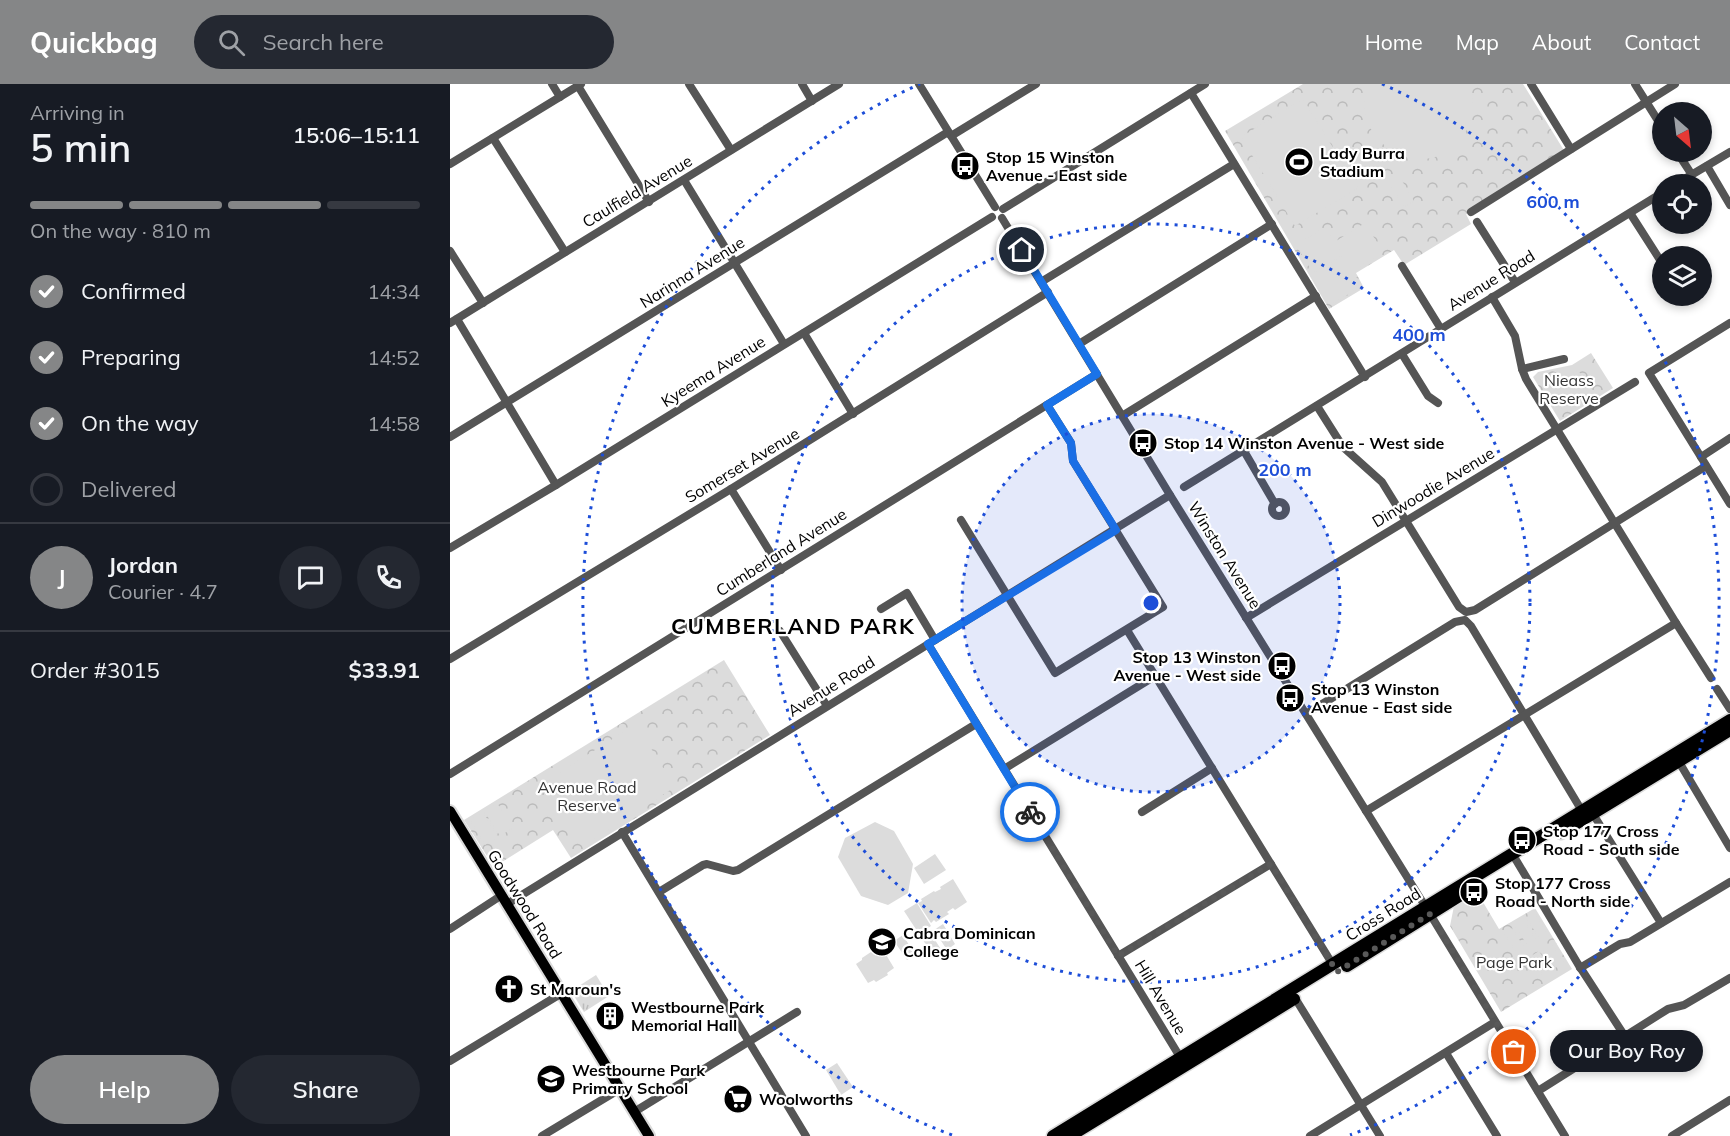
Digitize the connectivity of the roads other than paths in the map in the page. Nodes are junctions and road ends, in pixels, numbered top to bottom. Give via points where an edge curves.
1 (552, 84) edge
2 (689, 84) edge
3 (802, 84) edge
4 (840, 84) edge
5 (919, 84) edge
6 (1036, 84) edge
7 (1205, 84) edge
8 (1531, 84) edge
9 (1635, 84) edge
10 (1675, 84) edge
11 (580, 85) edge
12 (1191, 93) junction
13 (560, 97) junction
14 (812, 100) junction
15 (1646, 102) junction
16 (1652, 111) edge
17 (950, 134) junction
18 (493, 138) junction
19 (1571, 149) junction
20 (731, 150) junction
21 (1730, 152) edge
22 (1234, 164) junction
23 (450, 165) edge
24 (1707, 166) junction
25 (1694, 174) edge
26 (684, 180) junction
27 (1652, 199) edge
28 (649, 202) junction
29 (1730, 204) edge
30 (1000, 211) junction
31 (1471, 212) dead end
32 (1630, 213) junction
33 (1477, 222) dead end
34 (1272, 224) junction
35 (1652, 247) edge
36 (450, 251) edge
37 (565, 252) junction
38 (735, 263) junction
39 (1402, 266) dead end
40 (1041, 282) junction
41 (1515, 282) junction
42 (1048, 292) junction
43 (1316, 296) junction
44 (1492, 297) junction
45 (483, 303) junction
46 (454, 321) edge
47 (1730, 323) edge
48 (1441, 329) junction
49 (804, 333) junction
50 (784, 344) junction
51 (1078, 344) junction
52 (1402, 354) junction
53 (1564, 359) dead end
54 (1522, 369) junction
55 (1097, 374) junction
56 (1365, 377) junction
57 (1635, 382) dead end
58 (507, 403) junction
59 (1438, 403) dead end
60 (1047, 405) junction
61 (1317, 406) junction
62 (853, 414) junction
63 (1122, 416) junction
64 (1557, 430) junction
65 (450, 437) edge
66 (1730, 438) edge
67 (1244, 451) junction
68 (1701, 457) junction
69 (1706, 466) junction
70 (556, 485) junction
71 (1184, 487) dead end
72 (731, 489) junction
73 (1170, 495) junction
74 (1275, 504) dead end
75 (1730, 504) edge
76 (960, 520) dead end
77 (1406, 521) junction
78 (1615, 524) junction
79 (1116, 530) junction
80 (450, 548) edge
81 (781, 570) junction
82 (1007, 595) junction
83 (881, 609) dead end
84 (1466, 616) junction
85 (1246, 618) junction
86 (1676, 623) junction
87 (1127, 630) junction
88 (780, 631) dead end
89 (931, 642) junction
90 (450, 659) edge
91 (1155, 676) junction
92 (1711, 678) dead end
93 (1717, 689) dead end
94 (827, 706) junction
95 (1730, 709) edge
96 (1306, 714) junction
97 (1524, 715) junction
98 (1730, 720) edge
99 (976, 724) junction
100 (1730, 730) edge
101 (1676, 758) junction
102 (1212, 768) junction
103 (1004, 769) junction
104 (450, 774) edge
105 (450, 811) edge
106 (1366, 811) junction
107 (1142, 812) dead end
108 (1588, 812) junction
109 (622, 832) junction
110 (1730, 848) edge
111 (1514, 857) junction
112 (1271, 864) junction
113 (1730, 882) edge
114 (659, 892) junction
115 (504, 899) junction
116 (1428, 911) junction
117 (1661, 923) junction
118 (450, 928) edge
119 (1118, 956) junction
120 (1335, 968) junction
121 (1581, 968) junction
122 (1730, 978) edge
123 (562, 993) junction
124 (1293, 994) junction
125 (797, 1012) dead end
126 (1495, 1022) junction
127 (1624, 1035) junction
128 (748, 1042) junction
129 (1446, 1053) junction
130 (450, 1061) edge
131 (1183, 1061) junction
132 (620, 1089) junction
133 (1538, 1091) junction
134 (1730, 1100) edge
135 (1361, 1105) junction
136 (634, 1112) junction
137 (1086, 1127) edge
138 (542, 1136) edge
139 (649, 1136) edge
140 (806, 1136) edge
141 (1053, 1136) edge
142 (1070, 1136) edge
143 (1310, 1136) edge
144 (1380, 1136) edge
145 (1497, 1136) edge
146 (1565, 1136) edge
147 (1672, 1136) edge

1 - 13 street
2 - 20 street
3 - 14 street
4 - 14 street, Caulfield Avenue
5 - 17 street, Winston Avenue
6 - 17 street, Narinna Avenue
7 - 12 street
8 - 19 street
9 - 15 street
10 - 15 street
11 - 13 street
11 - 28 street
12 - 22 street
12 - 30 street
13 - 18 street
14 - 20 street, Caulfield Avenue
15 - 16 street
15 - 19 street
17 - 30 street, Winston Avenue
17 - 38 street, Narinna Avenue
18 - 23 street
18 - 37 street
19 - 31 street
20 - 26 street, Caulfield Avenue
21 - 24 street
22 - 34 street
22 - 40 street
24 - 25 street
24 - 29 street
26 - 28 street, Caulfield Avenue
26 - 38 street
27 - 32 street, Avenue Road
28 - 37 street, Caulfield Avenue
30 - 40 street, Winston Avenue
30 - 49 street, Kyeema Avenue via 991,212 992,217
32 - 35 street
32 - 41 street, Avenue Road
33 - 41 street
34 - 43 street
34 - 51 street
36 - 45 street
37 - 45 street, Caulfield Avenue
38 - 50 street
38 - 58 street, Narinna Avenue
39 - 48 street
40 - 42 street, Winston Avenue
41 - 44 street, Avenue Road
42 - 51 street, Winston Avenue
42 - 62 street, Somerset Avenue
43 - 56 street
43 - 63 street
44 - 48 street, Avenue Road
44 - 54 street via 1515,336
45 - 46 street, Caulfield Avenue
46 - 58 street
47 - 68 street via 1649,373
48 - 52 street, Avenue Road
49 - 50 street, Kyeema Avenue
49 - 62 street
50 - 70 street, Kyeema Avenue
51 - 55 street, Winston Avenue
52 - 56 street, Avenue Road
52 - 59 street via 1428,396
53 - 54 street
54 - 64 street
55 - 60 street, Cumberland Avenue
55 - 63 street, Winston Avenue
56 - 61 street, Avenue Road
57 - 64 street, Dinwoodie Avenue
58 - 65 street, Narinna Avenue
58 - 70 street
60 - 79 street via 1071,443 1073,461
60 - 81 street, Cumberland Avenue
61 - 67 street, Avenue Road
61 - 77 street via 1343,447 1382,482
62 - 72 street, Somerset Avenue
63 - 73 street, Winston Avenue
64 - 77 street, Dinwoodie Avenue
64 - 78 street
66 - 68 street
67 - 71 street, Avenue Road
67 - 74 street
68 - 69 street
69 - 75 street
69 - 78 street
70 - 80 street, Kyeema Avenue
72 - 81 street
72 - 90 street, Somerset Avenue
73 - 79 street, Avenue Road
73 - 85 street, Winston Avenue
76 - 82 street
77 - 84 street
77 - 85 street, Dinwoodie Avenue
78 - 84 street
78 - 86 street
79 - 82 street, Avenue Road
79 - 87 street via 1162,607
81 - 104 street, Cumberland Avenue
82 - 87 street via 1055,673
82 - 89 street, Avenue Road
83 - 89 street, Hill Avenue via 907,593
84 - 96 street
84 - 97 street
85 - 96 street, Winston Avenue
86 - 92 street
86 - 97 street
87 - 91 street
88 - 94 street
89 - 94 street, Avenue Road
89 - 99 street, Hill Avenue
91 - 102 street
91 - 103 street
93 - 95 street
94 - 109 street, Avenue Road
96 - 106 street, Winston Avenue
97 - 106 street
97 - 108 street
98 - 101 highway, Cross Road
99 - 103 street, Hill Avenue
99 - 114 street via 738,870 703,865
100 - 101 highway, Cross Road
101 - 108 highway, Cross Road
101 - 110 street
102 - 107 street
102 - 112 street
103 - 119 street, Hill Avenue
105 - 115 main road, Goodwood Road
106 - 116 street, Winston Avenue
108 - 111 highway, Cross Road
108 - 117 street
109 - 114 street
109 - 115 street, Avenue Road
111 - 116 highway, Cross Road
111 - 121 street
112 - 119 street
112 - 120 street
113 - 117 street
114 - 128 street
115 - 118 street, Avenue Road
115 - 123 main road, Goodwood Road
116 - 120 highway, Cross Road
116 - 126 street, Winston Avenue
117 - 121 street
119 - 131 street, Hill Avenue
120 - 124 highway, Cross Road
121 - 127 street
122 - 127 street
123 - 130 street
123 - 132 main road, Goodwood Road
124 - 131 highway, Cross Road
124 - 135 street
125 - 128 street
126 - 129 street
126 - 133 street, Winston Avenue
127 - 133 street
128 - 136 street
128 - 140 street
129 - 135 street
129 - 145 street
131 - 137 highway, Cross Road
132 - 136 main road, Goodwood Road
132 - 138 street
133 - 146 street, Winston Avenue
134 - 147 street
135 - 143 street
135 - 144 street
136 - 139 main road, Goodwood Road
137 - 141 highway, Cross Road
137 - 142 highway, Cross Road

